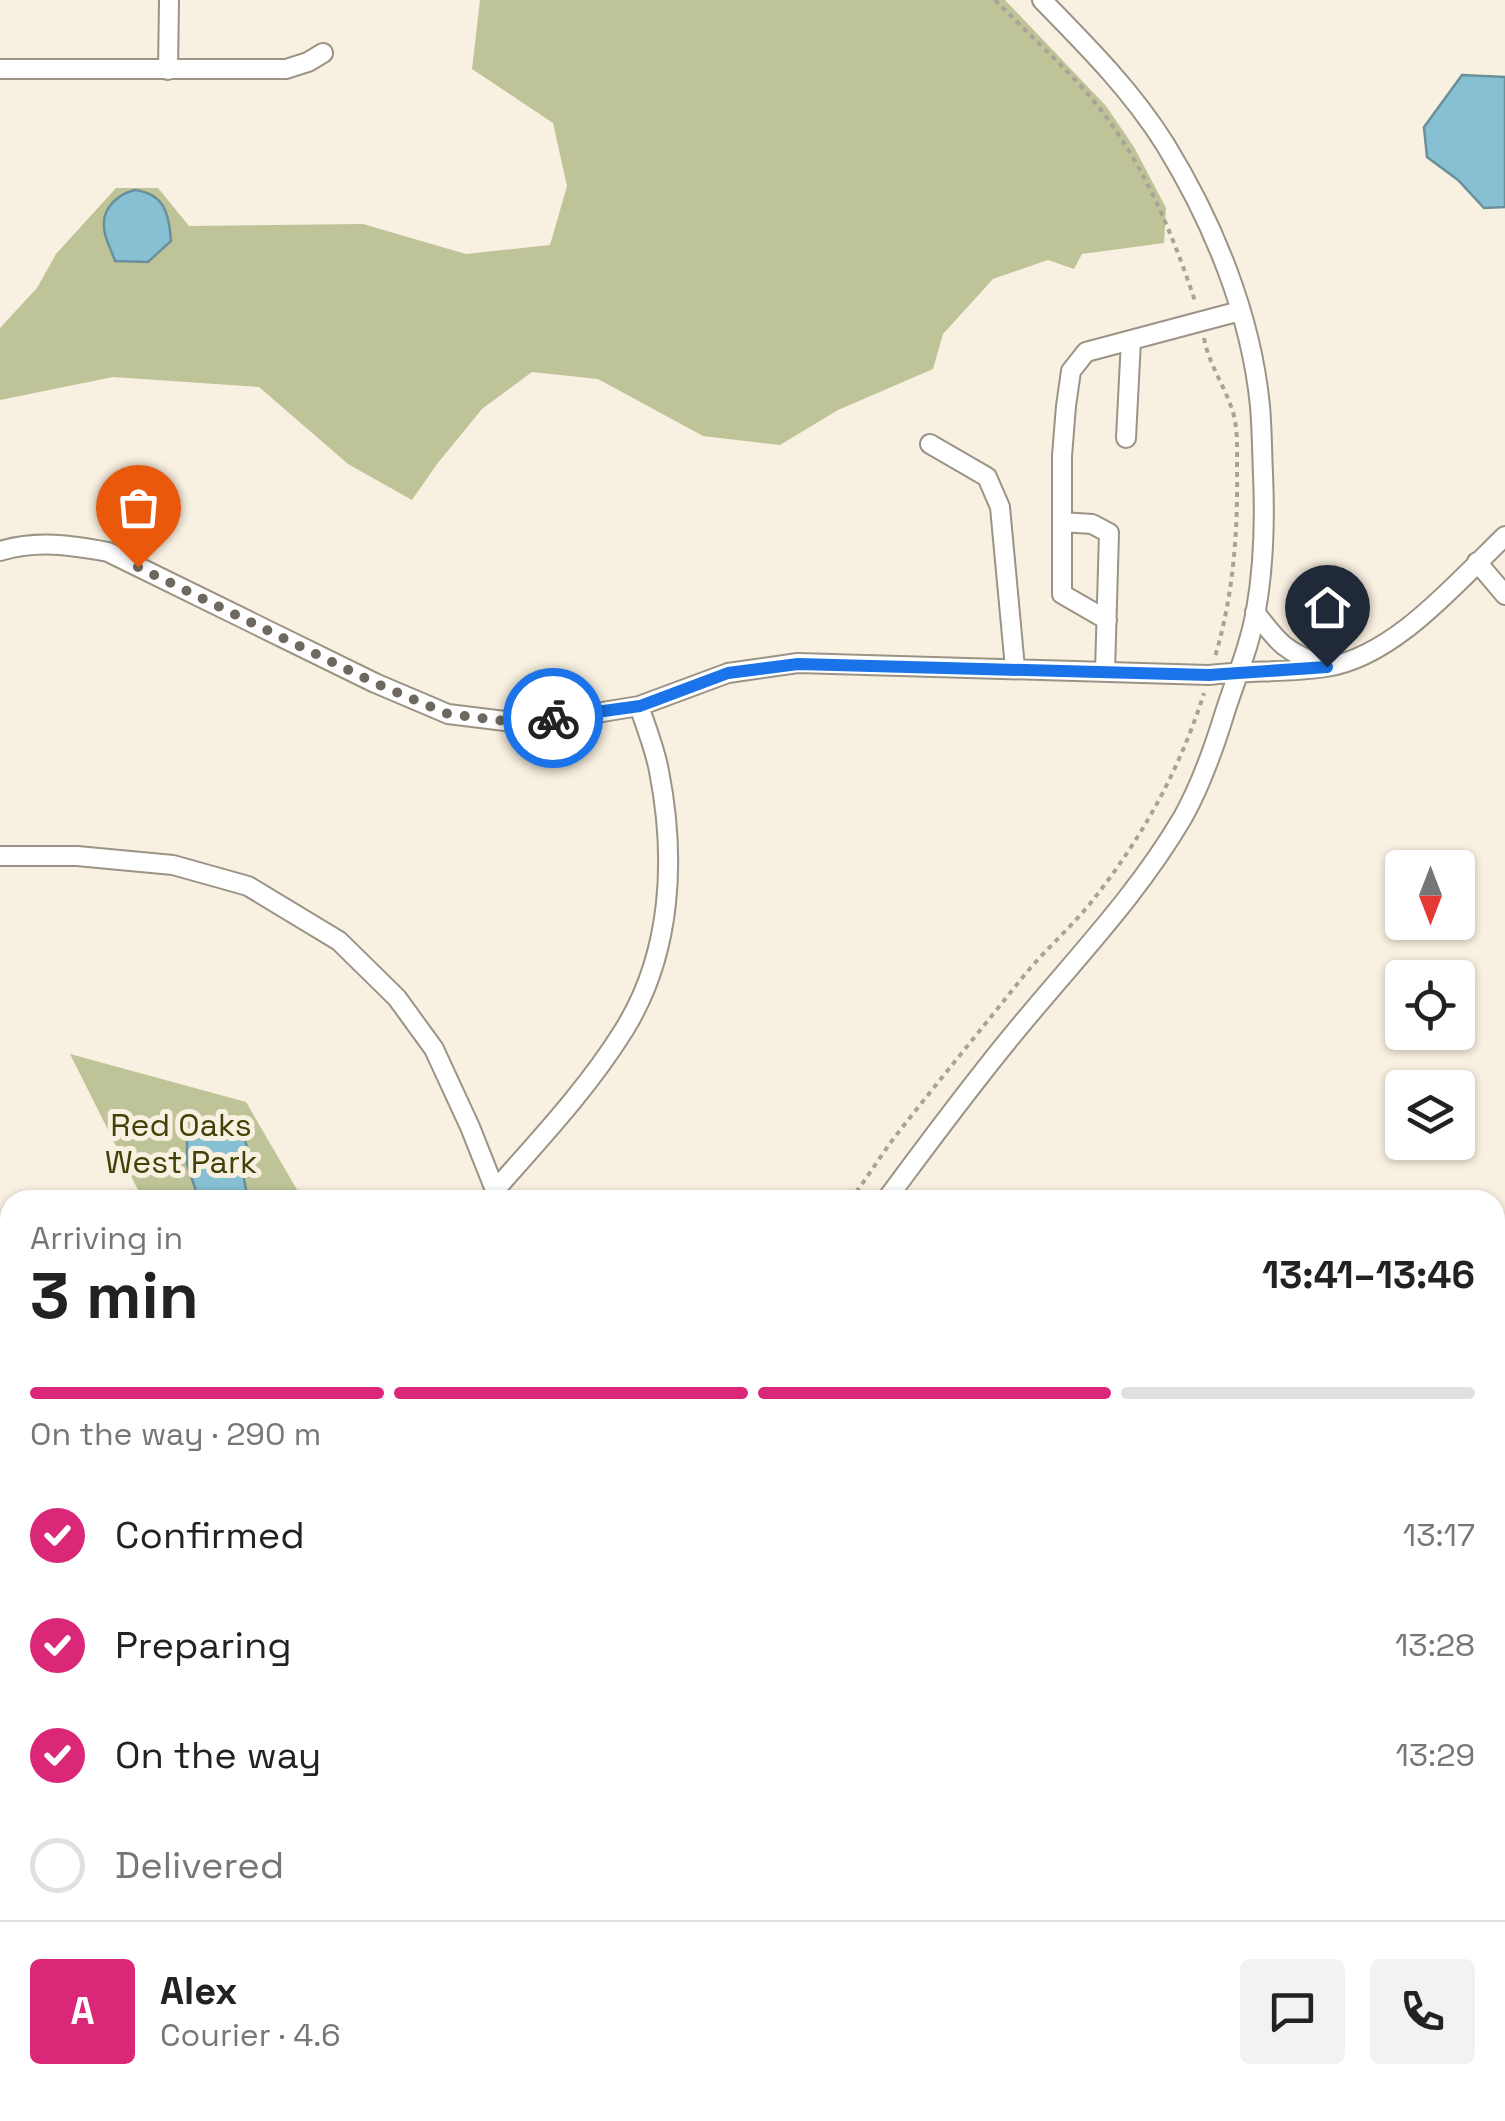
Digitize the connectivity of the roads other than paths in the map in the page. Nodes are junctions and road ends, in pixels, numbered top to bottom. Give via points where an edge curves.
1 (170, 0) edge
2 (1042, 0) edge
3 (322, 53) dead end
4 (0, 68) edge
5 (168, 70) junction
6 (1240, 311) junction
7 (1131, 340) junction
8 (1126, 438) dead end
9 (930, 444) dead end
10 (1062, 522) junction
11 (1505, 536) edge
12 (0, 550) edge
13 (1478, 562) junction
14 (1505, 595) edge
15 (1256, 612) junction
16 (1107, 620) junction
17 (1327, 667) junction
18 (1015, 668) junction
19 (1105, 672) junction
20 (1240, 672) junction
21 (640, 706) junction
22 (0, 856) edge
23 (495, 1190) edge
24 (501, 1190) edge
25 (894, 1190) edge

1 - 5 street
2 - 6 street via 1120,83 1164,144 1216,244
3 - 5 street via 286,68
4 - 5 street
6 - 7 street
6 - 15 street via 1260,405 1263,552
7 - 8 street
7 - 10 street via 1086,352 1071,371
9 - 18 street via 988,476 1000,507
10 - 16 street via 1062,594
10 - 16 street via 1108,532
11 - 13 street
12 - 21 street via 64,544 108,552 448,714 513,722
13 - 14 street
13 - 17 street via 1394,638
15 - 17 street via 1296,656
15 - 20 street
16 - 19 street
17 - 20 street
18 - 19 street
18 - 21 street via 798,664 728,673
19 - 20 street
20 - 25 street via 1214,752 1156,859
21 - 24 street via 659,769 669,841 668,902 653,968 625,1028
22 - 23 street via 173,865 248,886 339,941 396,998 434,1049

